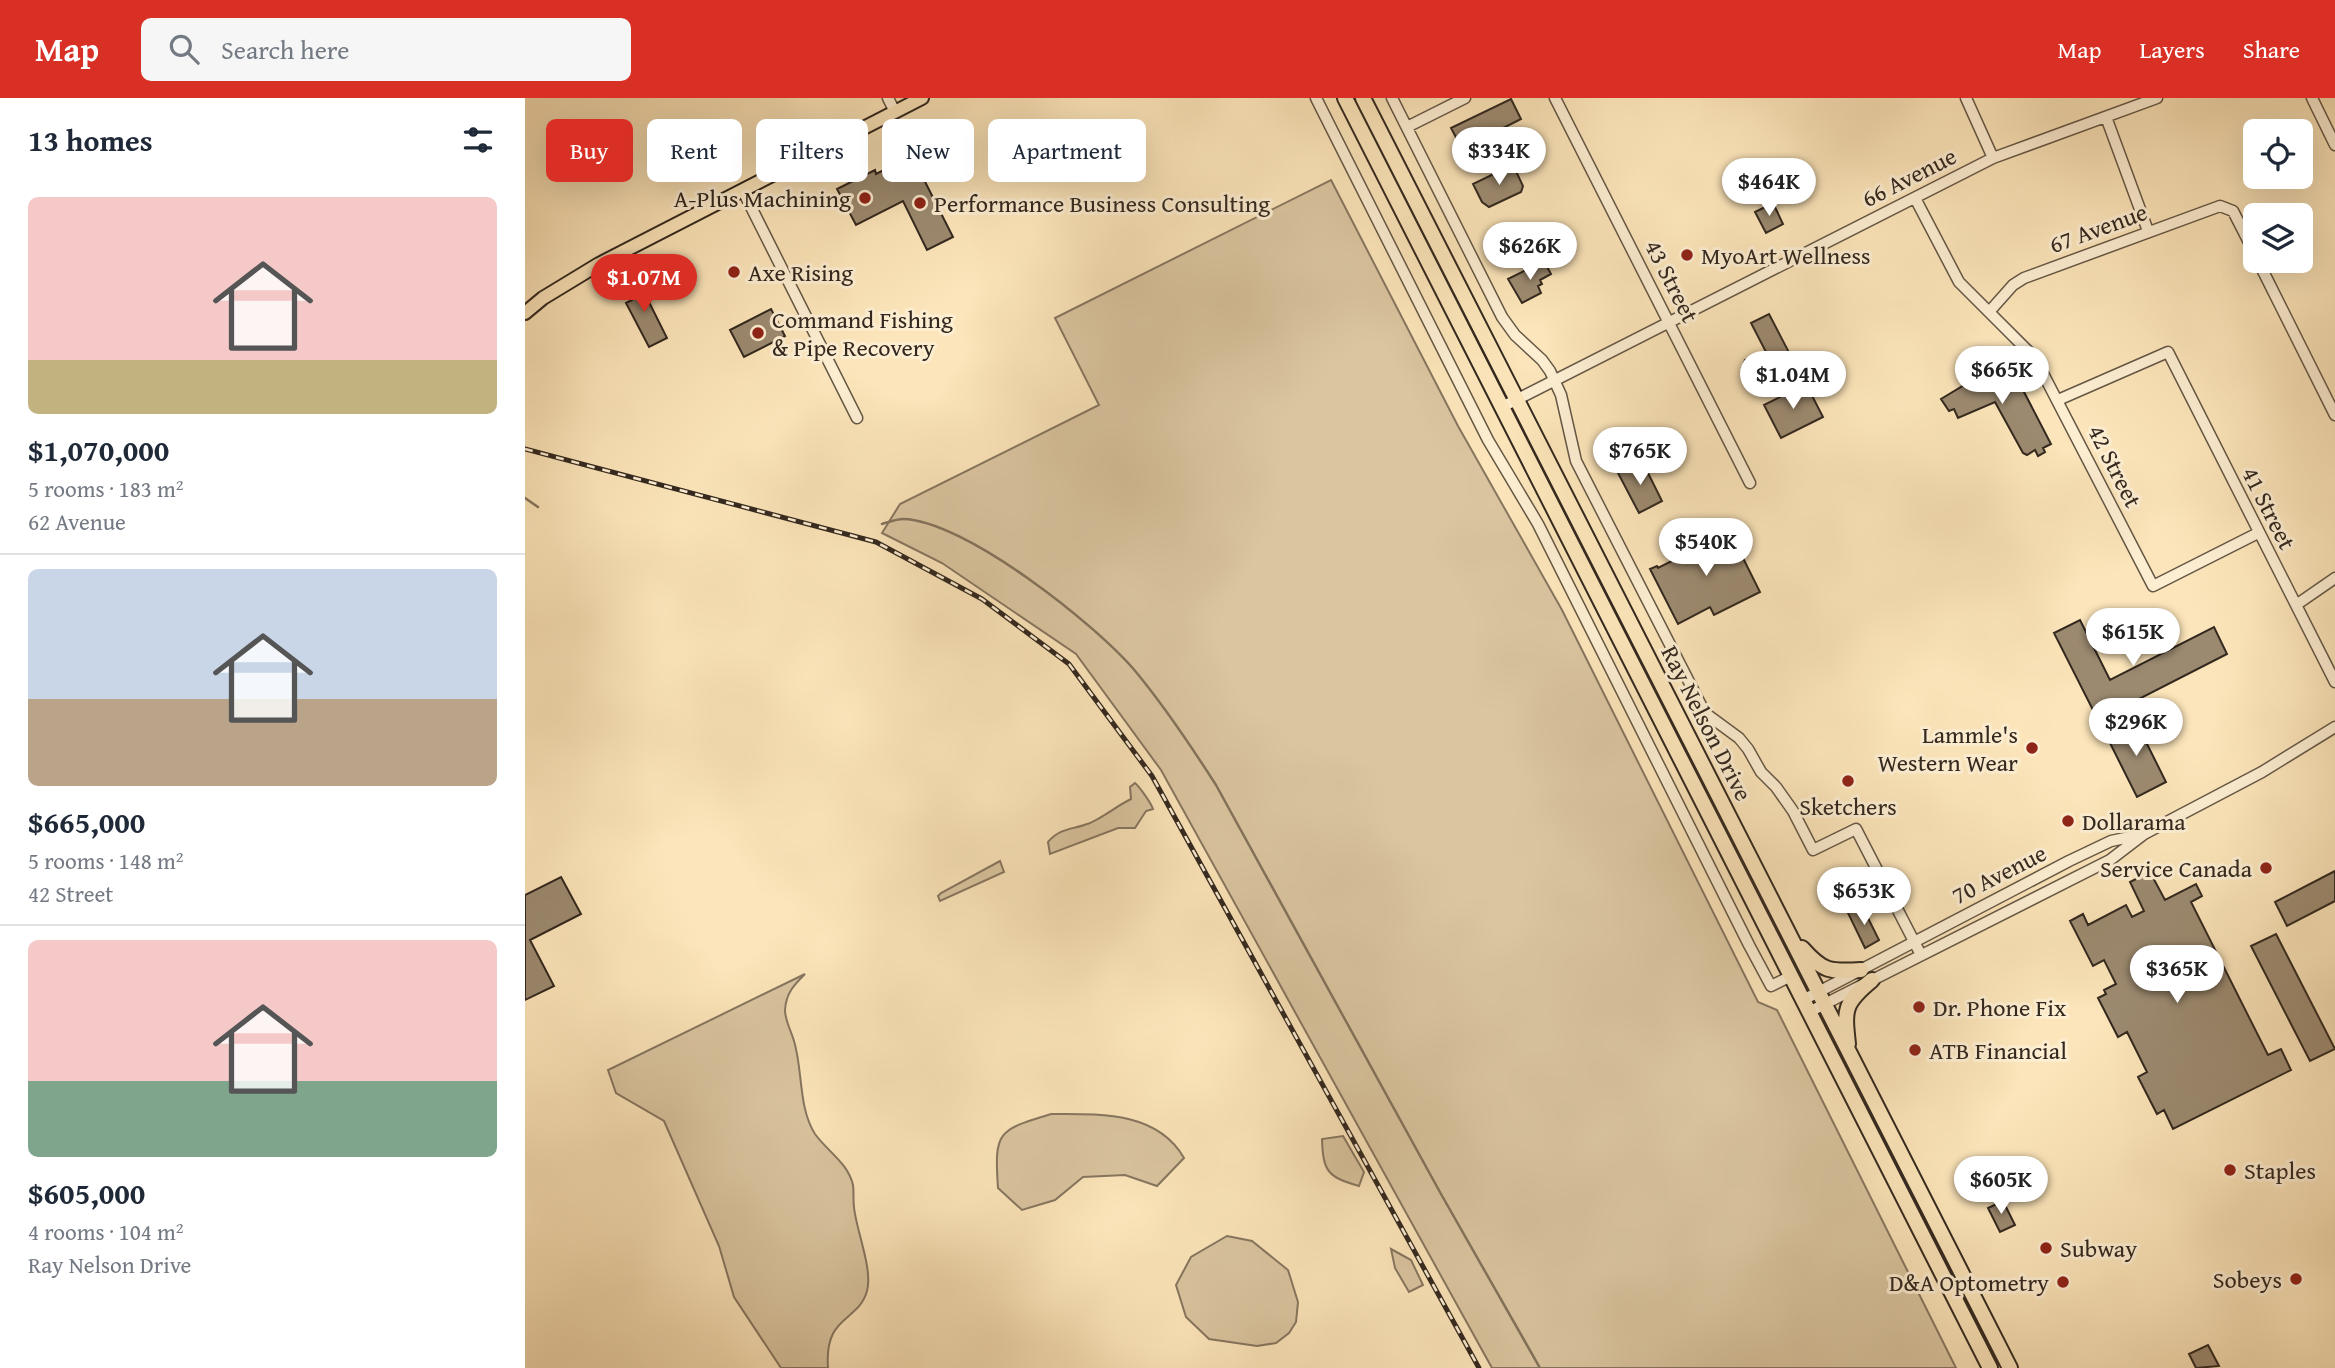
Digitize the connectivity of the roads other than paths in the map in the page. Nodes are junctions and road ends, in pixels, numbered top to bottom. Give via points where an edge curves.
1 (888, 98) edge
2 (922, 98) edge
3 (1316, 98) edge
4 (1345, 98) edge
5 (1363, 98) edge
6 (1392, 98) edge
7 (1465, 98) edge
8 (1555, 98) edge
9 (1966, 98) edge
10 (2157, 98) edge
11 (2312, 98) edge
12 (895, 112) junction
13 (2106, 117) junction
14 (1407, 127) junction
15 (2335, 145) edge
16 (1993, 158) junction
17 (743, 191) junction
18 (1915, 198) junction
19 (2243, 229) edge
20 (2148, 231) junction
21 (2264, 273) edge
22 (1989, 312) junction
23 (525, 313) edge
24 (1669, 322) junction
25 (1555, 381) junction
26 (1516, 400) junction
27 (2059, 400) junction
28 (1502, 407) junction
29 (2335, 415) edge
30 (857, 418) dead end
31 (1750, 483) dead end
32 (2258, 533) junction
33 (2335, 579) edge
34 (2295, 605) junction
35 (2335, 682) edge
36 (2335, 727) edge
37 (2144, 834) junction
38 (1787, 931) junction
39 (1913, 941) junction
40 (1921, 955) junction
41 (1866, 975) junction
42 (1791, 976) junction
43 (1821, 999) junction
44 (1806, 1006) junction
45 (1849, 1053) junction
46 (1990, 1368) edge
47 (2010, 1368) edge

1 - 12 street
2 - 12 main road
3 - 42 street via 1488,440 1538,524 1749,945 1772,986
4 - 28 highway, Ray Nelson Drive
5 - 26 highway, Ray Nelson Drive
6 - 14 street
7 - 14 street
8 - 24 street, 43 Street
9 - 16 street
10 - 13 street, 66 Avenue
11 - 15 street
12 - 17 main road
13 - 16 street, 66 Avenue
13 - 20 street
14 - 25 street via 1503,317
16 - 18 street, 66 Avenue
17 - 23 main road via 599,264
17 - 30 street
18 - 22 street, 42 Street via 1959,282
18 - 24 street, 66 Avenue
19 - 20 street, 67 Avenue via 2234,211 2220,206
20 - 22 street, 67 Avenue via 2024,278
21 - 29 street
22 - 27 street, 42 Street via 2035,358
24 - 25 street, 66 Avenue
24 - 31 street, 43 Street
25 - 26 street, 66 Avenue
25 - 39 street via 1576,461 1705,713 1748,749 1793,811 1813,850 1856,829
26 - 28 street, 66 Avenue
26 - 38 highway, Ray Nelson Drive
27 - 32 street, 41 Street via 2168,352
27 - 32 street, 42 Street via 2153,586
28 - 42 highway, Ray Nelson Drive
32 - 34 street, 41 Street
33 - 34 street
34 - 35 street, 41 Street
36 - 37 street, 70 Avenue via 2262,772
37 - 39 street, 70 Avenue via 2111,841
37 - 40 street, 70 Avenue via 2110,860
38 - 41 highway via 1822,968
38 - 43 highway, Ray Nelson Drive
39 - 40 street
39 - 41 street, 70 Avenue
40 - 41 street, 70 Avenue
41 - 43 street, 70 Avenue
41 - 43 street, 70 Avenue
41 - 45 highway via 1847,1006
42 - 44 highway, Ray Nelson Drive
43 - 44 street, 70 Avenue
43 - 45 highway, Ray Nelson Drive
44 - 46 highway, Ray Nelson Drive
45 - 47 highway, Ray Nelson Drive

